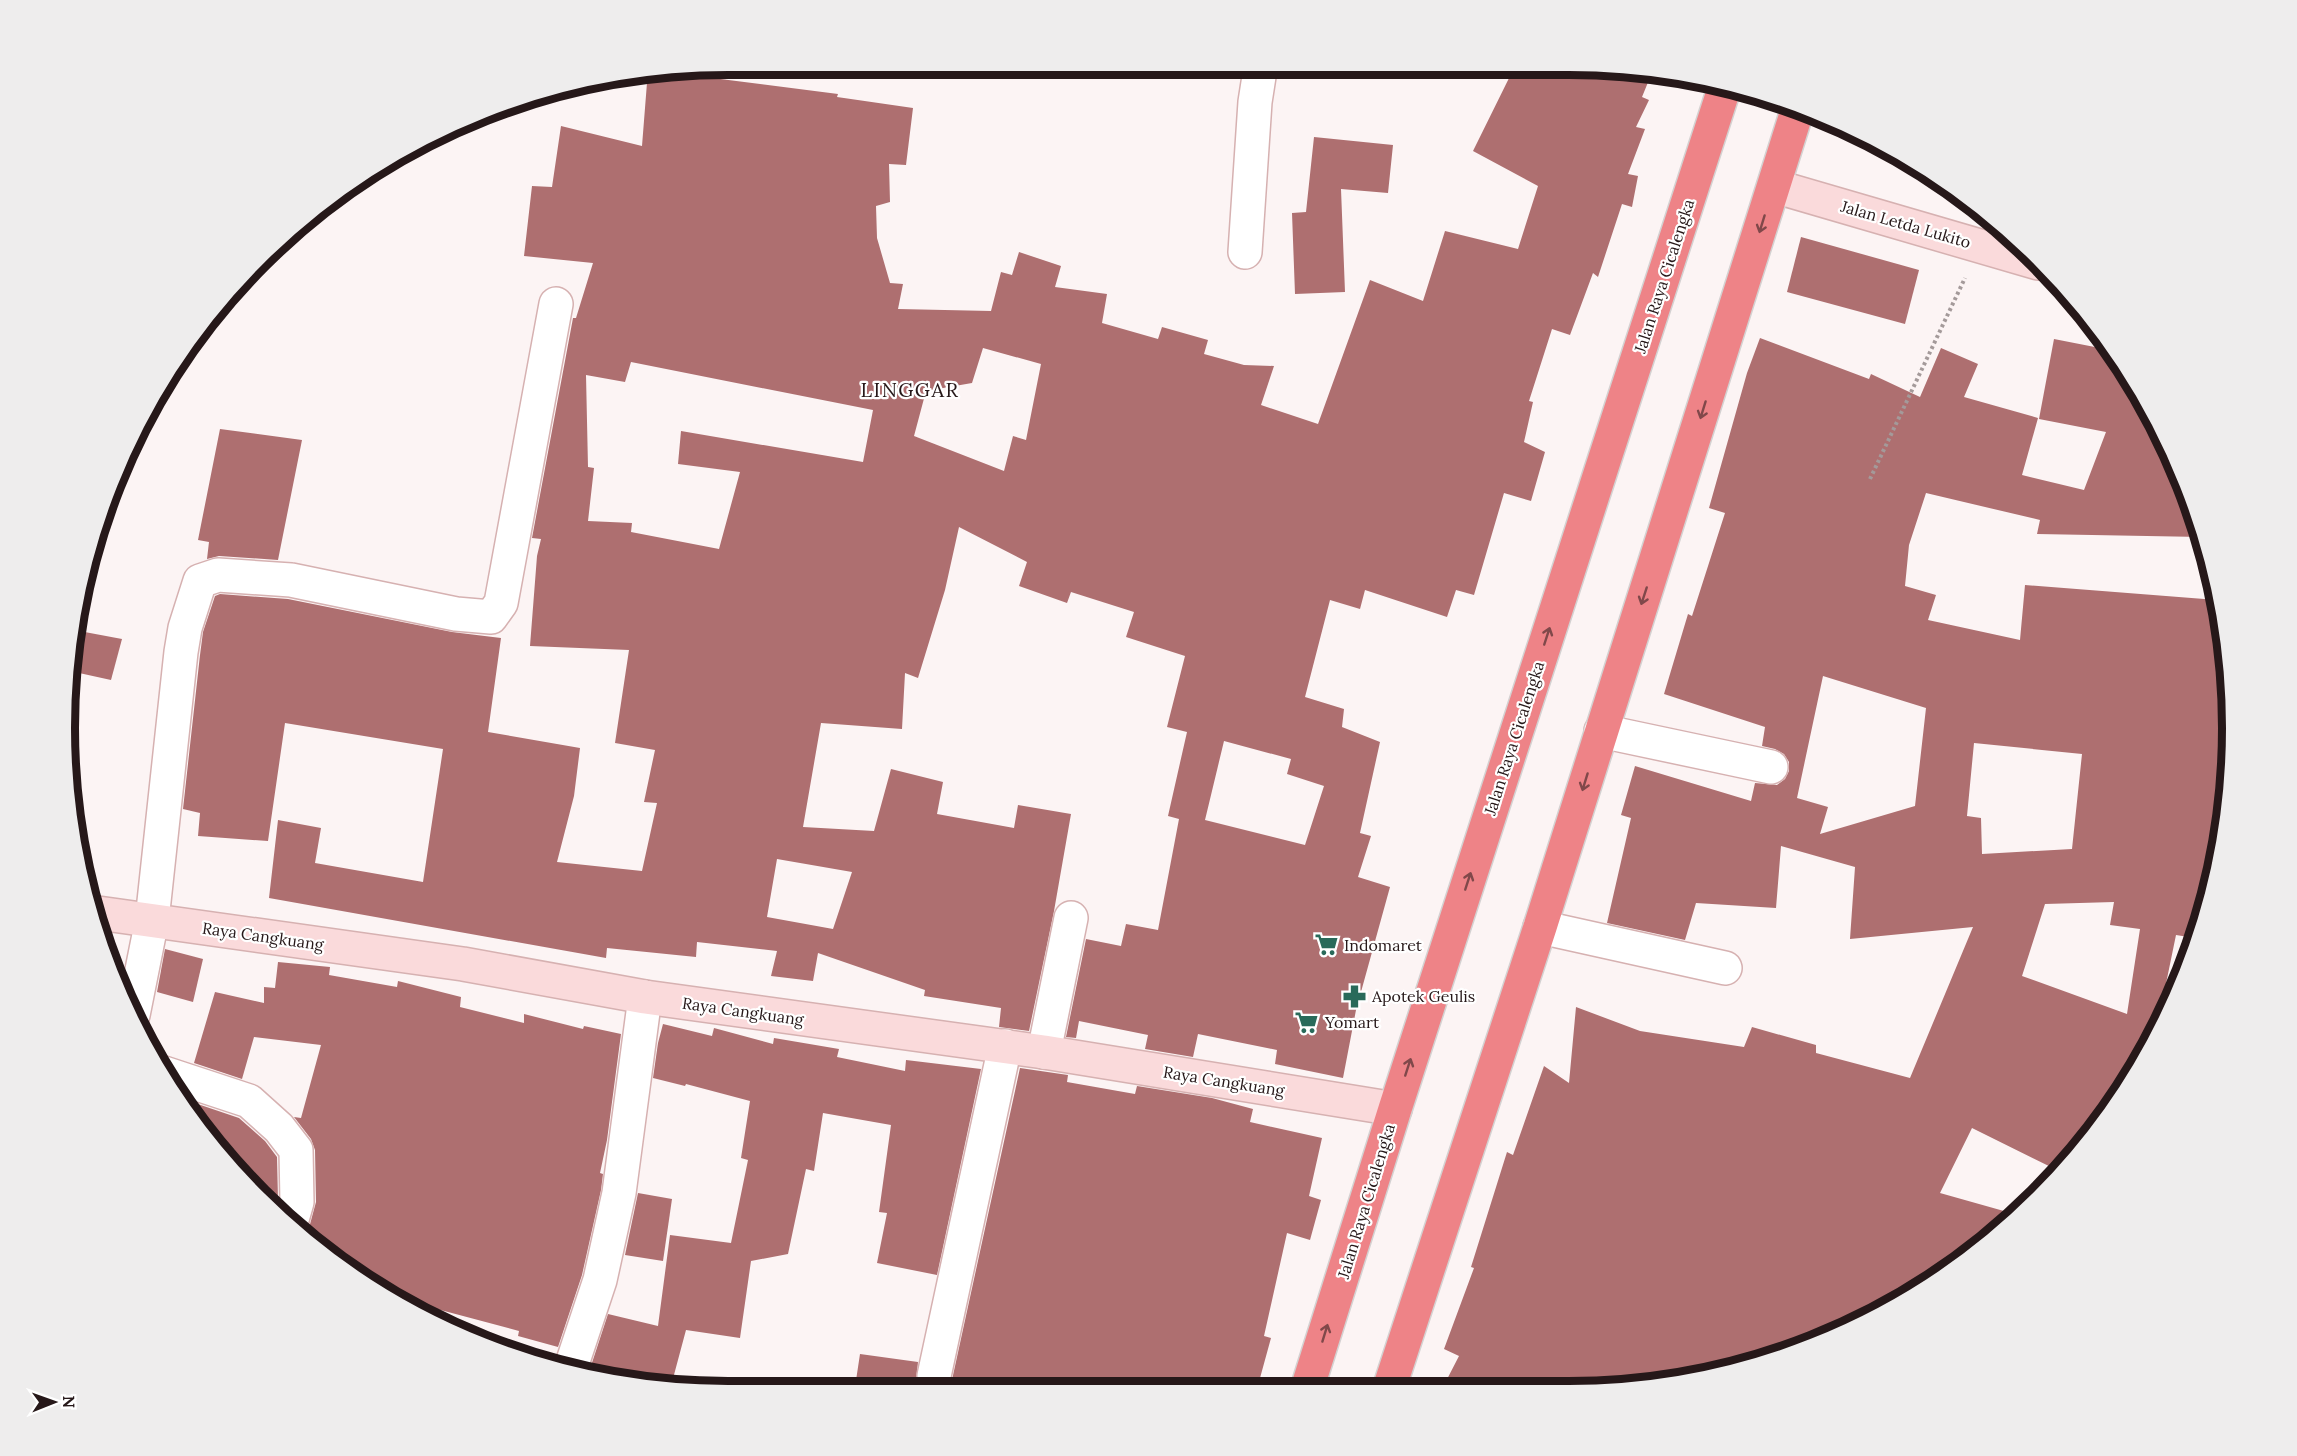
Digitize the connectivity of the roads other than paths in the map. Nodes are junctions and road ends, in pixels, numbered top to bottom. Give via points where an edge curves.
1 (1259, 75) edge
2 (1722, 94) edge
3 (1795, 116) edge
4 (1774, 186) junction
5 (1245, 252) dead end
6 (2023, 258) edge
7 (556, 304) dead end
8 (1601, 731) junction
9 (1771, 767) dead end
10 (102, 913) edge
11 (1071, 918) dead end
12 (152, 920) junction
13 (1540, 927) junction
14 (1725, 968) dead end
15 (645, 997) junction
16 (136, 1002) edge
17 (1005, 1046) junction
18 (1044, 1052) junction
19 (176, 1077) edge
20 (1395, 1109) junction
21 (293, 1215) edge
22 (573, 1362) edge
23 (934, 1376) dead end
24 (1310, 1381) edge
25 (1392, 1381) edge

1 - 5 street
20 -> 2 highway, Jalan Raya Cicalengka
3 - 4 highway
4 - 6 main road, Jalan Letda Lukito
4 -> 8 highway
7 - 12 street via 501,603 491,617 456,614 291,580 218,575 200,581 181,652
8 - 9 street
8 -> 13 highway
10 - 12 main road, Raya Cangkuang
11 - 18 street
12 - 15 main road, Raya Cangkuang via 463,964
12 - 16 street
13 - 14 street
13 - 25 highway
15 - 17 main road, Raya Cangkuang
15 - 22 street via 619,1194 600,1280
17 - 18 main road, Raya Cangkuang
17 - 23 street
18 - 20 main road, Raya Cangkuang
19 - 21 street via 249,1101 279,1128 296,1150 297,1202
24 -> 20 highway, Jalan Raya Cicalengka

